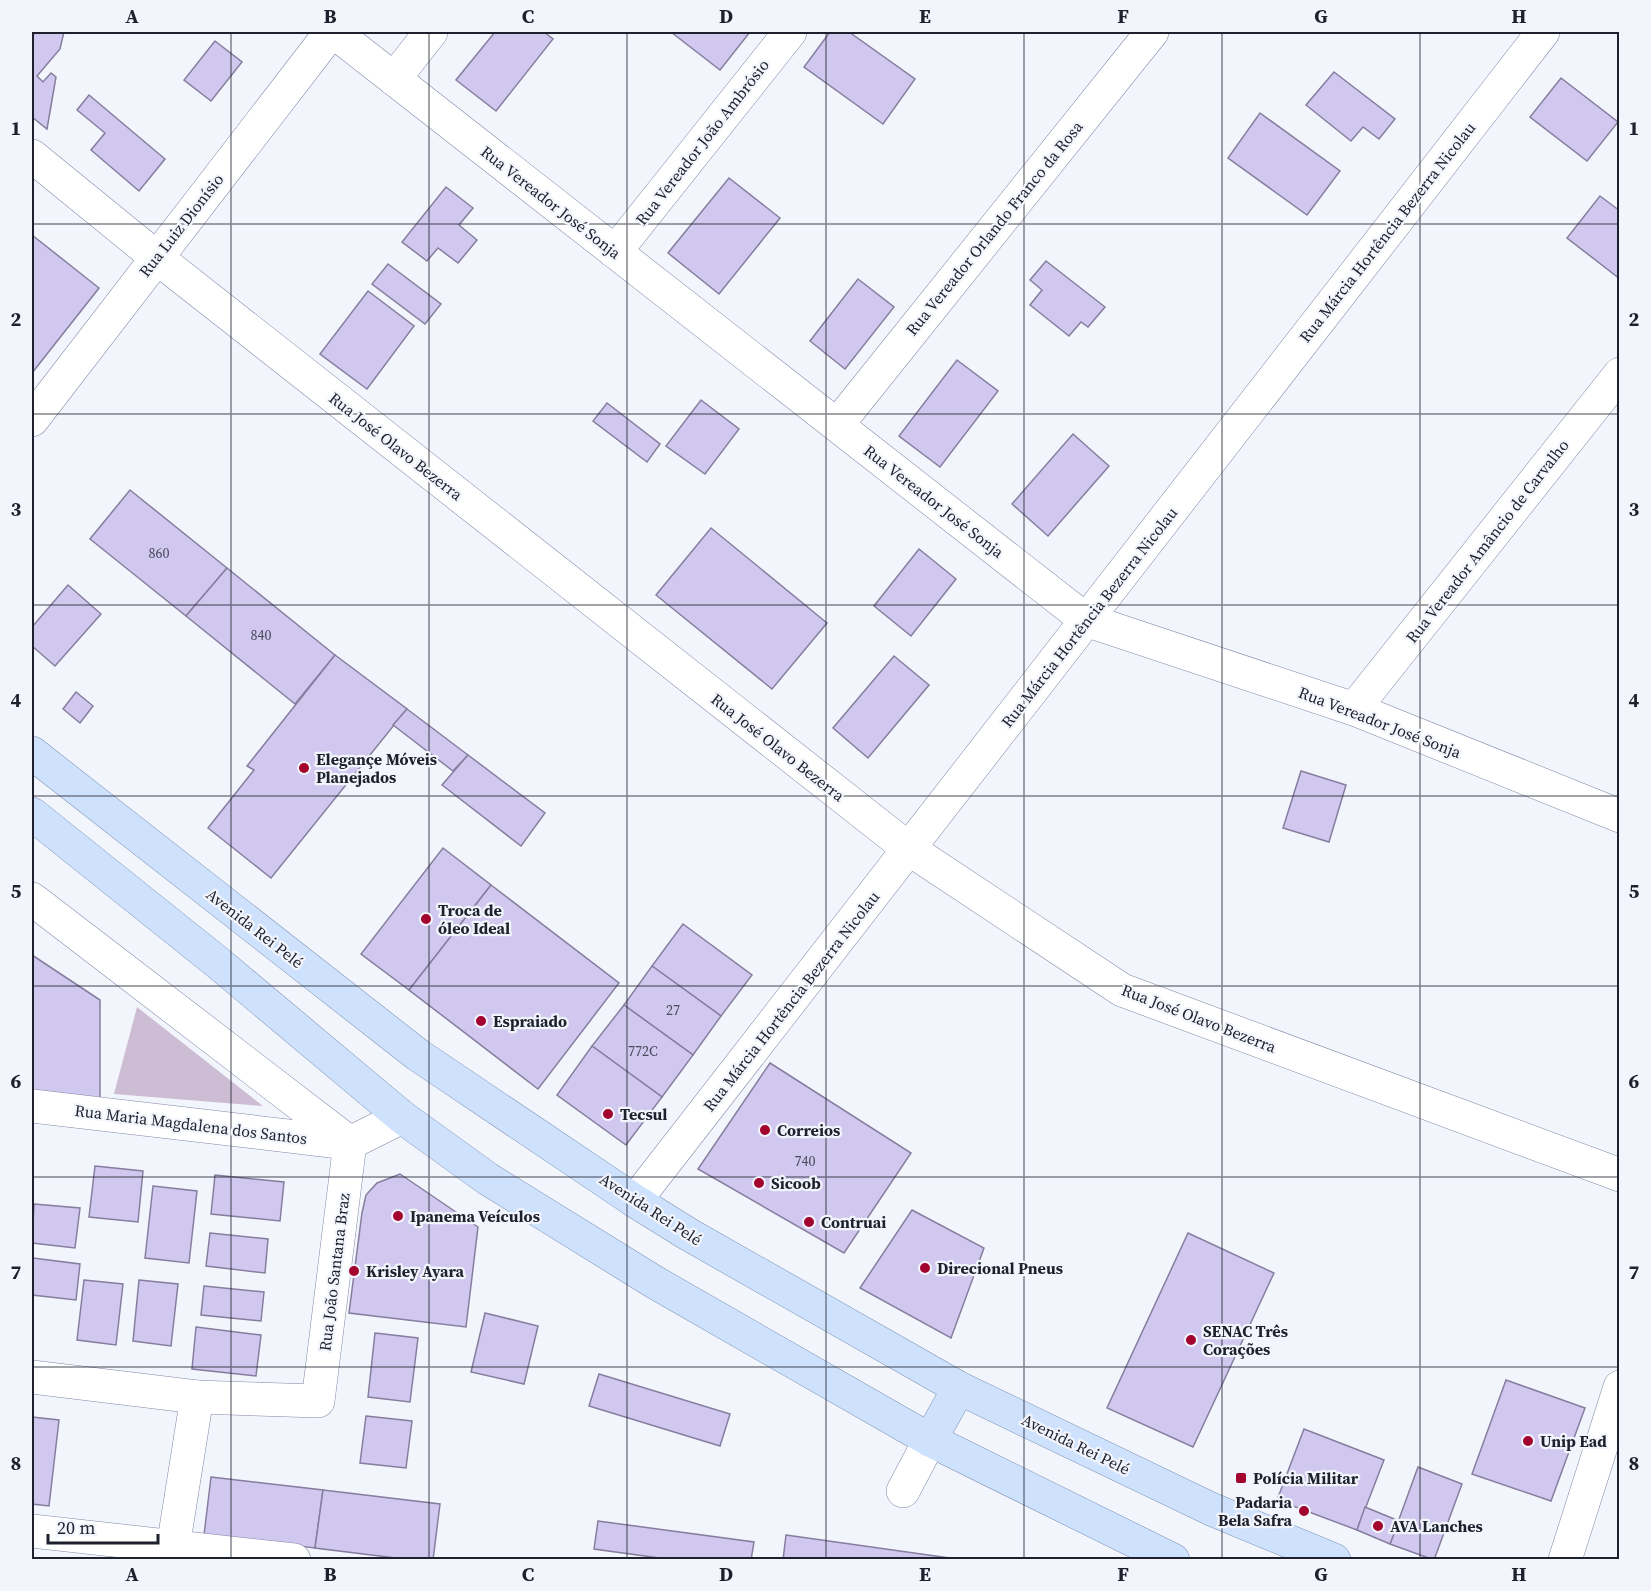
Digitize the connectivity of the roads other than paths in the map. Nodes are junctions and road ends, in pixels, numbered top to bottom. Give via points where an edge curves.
1 (333, 32) edge
2 (431, 32) edge
3 (790, 32) edge
4 (1152, 32) edge
5 (1543, 32) edge
6 (394, 79) junction
7 (32, 156) edge
8 (615, 252) junction
9 (156, 257) junction
10 (1620, 374) edge
11 (32, 420) edge
12 (837, 425) junction
13 (1086, 620) junction
14 (1353, 709) junction
15 (32, 753) edge
16 (32, 814) edge
17 (1620, 816) edge
18 (909, 849) junction
19 (32, 899) edge
20 (32, 1106) edge
21 (402, 1117) junction
22 (350, 1143) junction
23 (1620, 1174) edge
24 (635, 1201) junction
25 (32, 1377) edge
26 (1620, 1387) edge
27 (959, 1388) junction
28 (197, 1397) junction
29 (930, 1440) junction
30 (903, 1491) dead end
31 (32, 1532) edge
32 (172, 1552) edge
33 (294, 1560) edge
34 (1173, 1560) edge
35 (1334, 1560) edge
36 (1565, 1560) edge

1 - 6 street, Rua Vereador José Sonja
1 - 9 street, Rua Luiz Dionísio
2 - 6 street
3 - 8 street, Rua Vereador João Ambrósio
4 - 12 street, Rua Vereador Orlando Franco da Rosa
5 - 13 street, Rua Márcia Hortência Bezerra Nicolau
6 - 8 street, Rua Vereador José Sonja
7 - 9 street, Rua José Olavo Bezerra
8 - 12 street, Rua Vereador José Sonja
9 - 11 street, Rua Luiz Dionísio
9 - 18 street, Rua José Olavo Bezerra
10 - 14 street, Rua Vereador Amâncio de Carvalho
12 - 13 street, Rua Vereador José Sonja
13 - 14 street, Rua Vereador José Sonja
13 - 18 street, Rua Márcia Hortência Bezerra Nicolau
14 - 17 street, Rua Vereador José Sonja
15 - 24 main road, Avenida Rei Pelé via 418,1055
16 - 21 main road
18 - 23 street, Rua José Olavo Bezerra via 1122,990
18 - 24 street, Rua Márcia Hortência Bezerra Nicolau
19 - 22 street
20 - 22 street, Rua Maria Magdalena dos Santos
21 - 22 street
21 - 29 main road via 488,1179 646,1276
22 - 28 street, Rua João Santana Braz via 318,1401
24 - 27 main road, Avenida Rei Pelé
25 - 28 street
26 - 36 street
27 - 29 main road
27 - 35 main road, Avenida Rei Pelé via 1211,1509
28 - 32 street
29 - 30 street
29 - 34 main road
31 - 32 street
32 - 33 street

